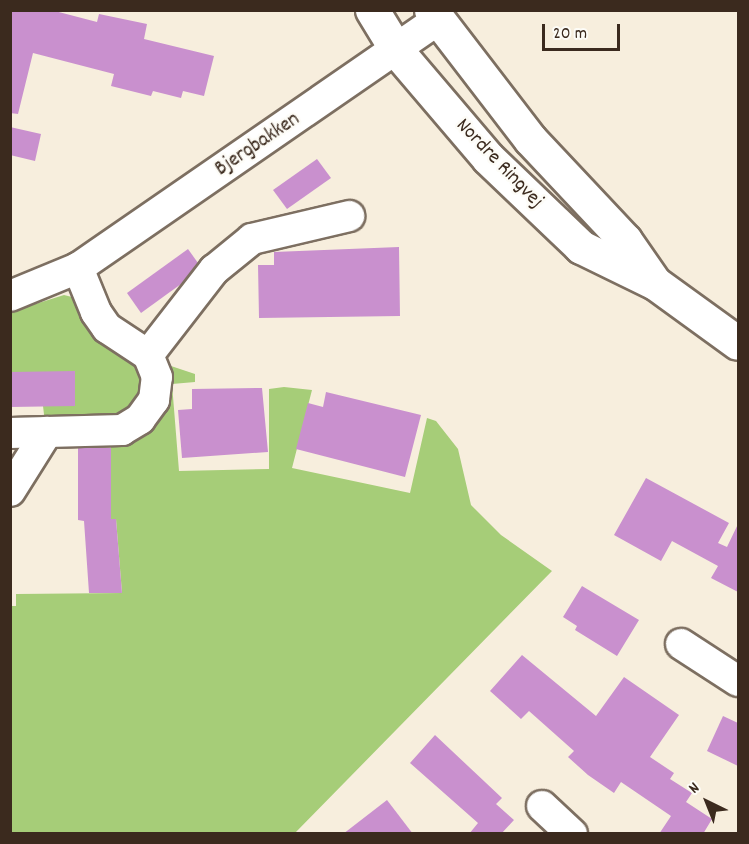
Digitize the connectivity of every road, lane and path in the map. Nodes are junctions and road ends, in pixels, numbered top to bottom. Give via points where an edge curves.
1 (372, 10) edge
2 (434, 15) edge
3 (397, 51) junction
4 (349, 216) dead end
5 (78, 268) junction
6 (655, 284) junction
7 (10, 296) edge
8 (738, 343) edge
9 (148, 355) junction
10 (47, 432) junction
11 (10, 433) edge
12 (10, 491) edge
13 (681, 644) dead end
14 (738, 681) edge
15 (542, 806) dead end
16 (572, 834) edge

1 - 3 street, Nordre Ringvej
2 - 3 street, Bjergbakken
2 - 6 street, Nordre Ringvej via 530,139 625,240
3 - 5 street, Bjergbakken
3 - 6 street, Nordre Ringvej via 488,159 581,247
4 - 9 street via 252,239 214,270
5 - 7 street, Bjergbakken
5 - 9 street via 107,328
6 - 8 street, Nordre Ringvej
9 - 10 street via 157,377 154,400 140,418 122,430
10 - 11 street
10 - 12 street
13 - 14 street
15 - 16 street

